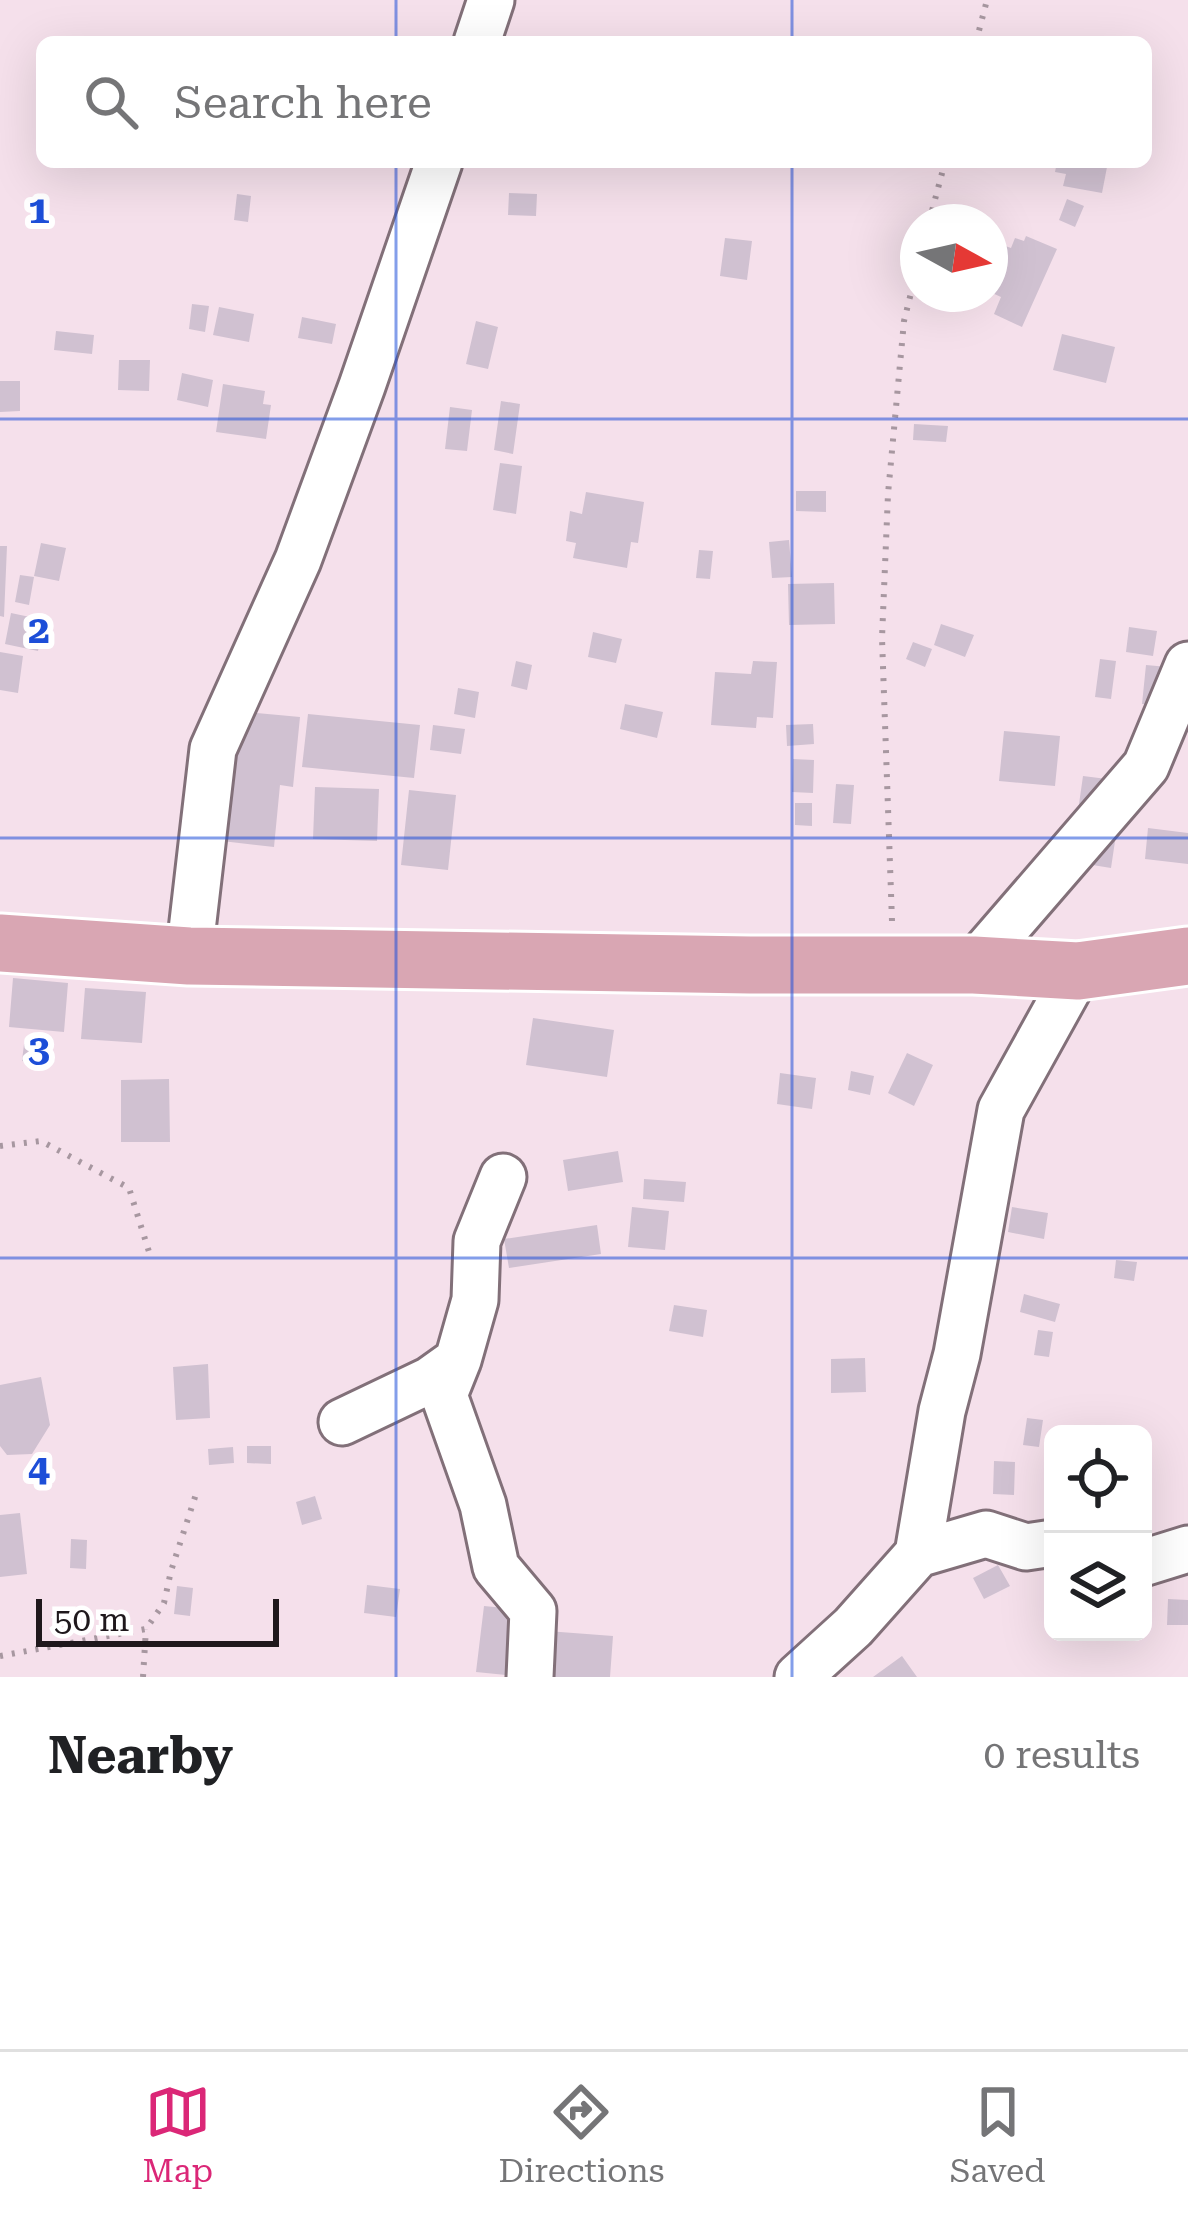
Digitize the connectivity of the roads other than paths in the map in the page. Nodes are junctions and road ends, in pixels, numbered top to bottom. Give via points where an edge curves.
1 (491, 0) edge
2 (479, 36) edge
3 (437, 168) edge
4 (1188, 664) edge
5 (0, 943) edge
6 (189, 956) junction
7 (1188, 956) edge
8 (974, 965) junction
9 (1078, 971) junction
10 (503, 1177) dead end
11 (458, 1360) junction
12 (342, 1421) dead end
13 (1044, 1544) edge
14 (1188, 1549) edge
15 (918, 1554) junction
16 (1152, 1560) edge
17 (530, 1677) edge
18 (798, 1677) edge

1 - 2 street
3 - 6 street via 298,560 213,749
4 - 8 street via 1146,766
5 - 6 main road
6 - 8 main road
7 - 9 main road
8 - 9 main road
9 - 15 street via 1001,1110
10 - 11 street via 477,1241 475,1300
11 - 12 street
11 - 17 street via 444,1395 496,1567 532,1611
13 - 15 street via 986,1534
14 - 16 street
15 - 18 street

